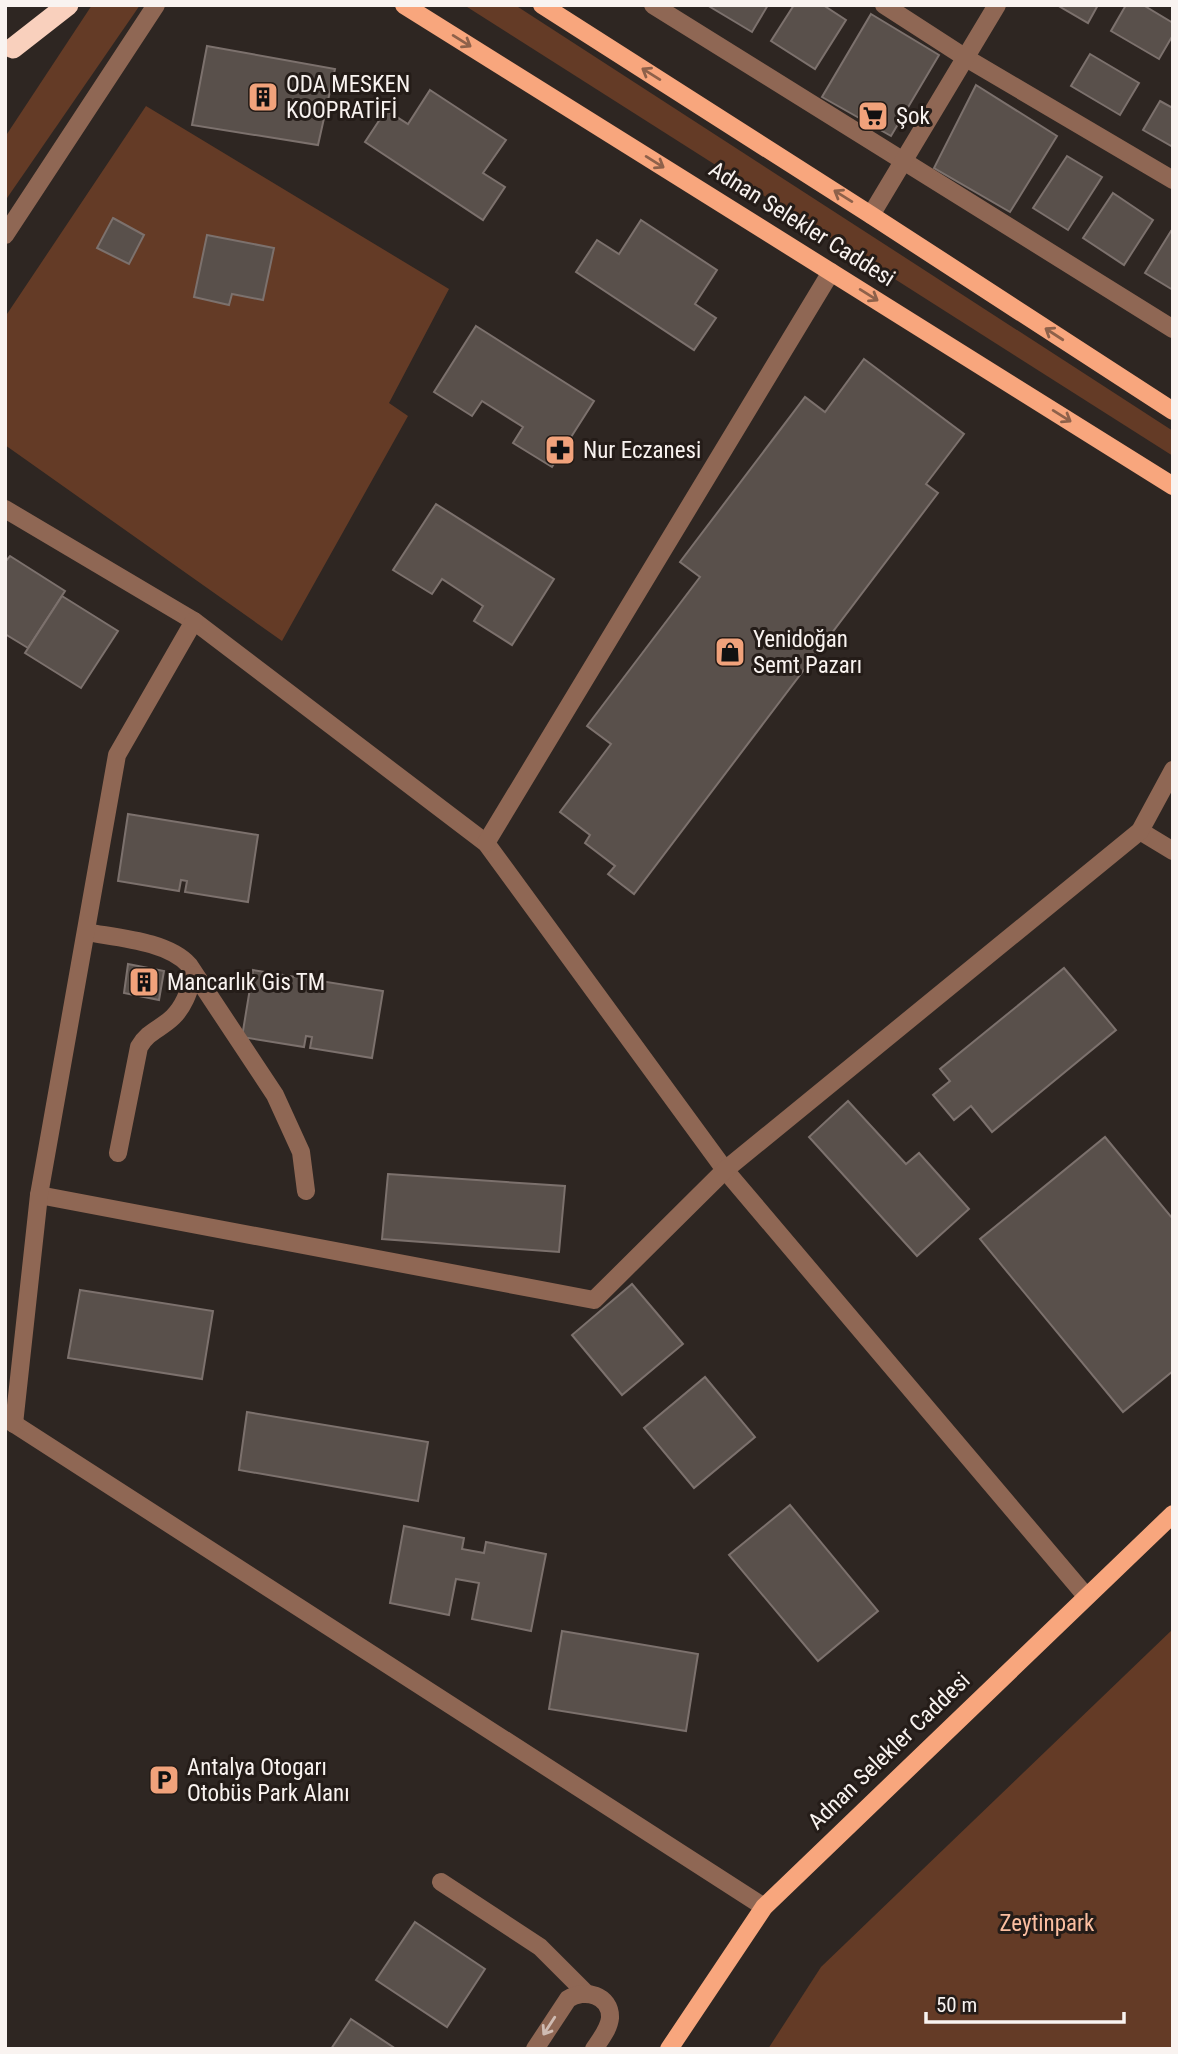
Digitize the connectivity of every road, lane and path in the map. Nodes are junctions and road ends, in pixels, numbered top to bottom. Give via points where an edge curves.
1 (41, 5) edge
2 (68, 5) edge
3 (156, 5) edge
4 (404, 5) edge
5 (542, 5) edge
6 (653, 5) edge
7 (884, 5) edge
8 (997, 5) edge
9 (9, 54) edge
10 (966, 58) junction
11 (904, 160) junction
12 (1173, 180) edge
13 (871, 215) junction
14 (5, 235) edge
15 (831, 272) junction
16 (1173, 328) edge
17 (1173, 411) edge
18 (1173, 486) edge
19 (5, 509) edge
20 (194, 621) junction
21 (1173, 770) edge
22 (1140, 831) junction
23 (486, 842) junction
24 (1173, 851) edge
25 (86, 932) junction
26 (194, 975) junction
27 (118, 1153) dead end
28 (725, 1170) junction
29 (306, 1191) dead end
30 (39, 1195) junction
31 (9, 1421) edge
32 (1173, 1514) edge
33 (1086, 1596) junction
34 (441, 1882) dead end
35 (764, 1907) junction
36 (586, 1993) junction
37 (535, 2049) edge
38 (594, 2049) edge
39 (669, 2049) edge

1 - 9 highway
2 - 9 highway
3 - 14 street
4 -> 15 main road, Adnan Selekler Caddesi
13 -> 5 main road, Adnan Selekler Caddesi
6 - 11 street
7 - 10 street
8 - 10 street
10 - 11 street
10 - 12 street
11 - 13 street
11 - 16 street
17 -> 13 main road, Adnan Selekler Caddesi
15 -> 18 main road, Adnan Selekler Caddesi
15 - 23 street
19 - 20 street
20 - 23 street
20 - 25 street via 117,755
21 - 22 street
22 - 24 street
22 - 28 street
23 - 28 street
25 - 26 street via 169,949 181,956
25 - 30 street
26 - 27 street via 186,1000 175,1015 145,1035 139,1047
26 - 29 street via 275,1095 301,1152
28 - 30 street via 594,1300
28 - 33 street
30 - 31 street
31 - 35 street
32 - 33 main road, Adnan Selekler Caddesi
33 - 35 main road, Adnan Selekler Caddesi
34 - 36 street via 540,1947
35 - 39 main road, Adnan Selekler Caddesi
36 -> 37 street via 564,2004
36 - 38 street via 598,1997 609,2012 608,2025

